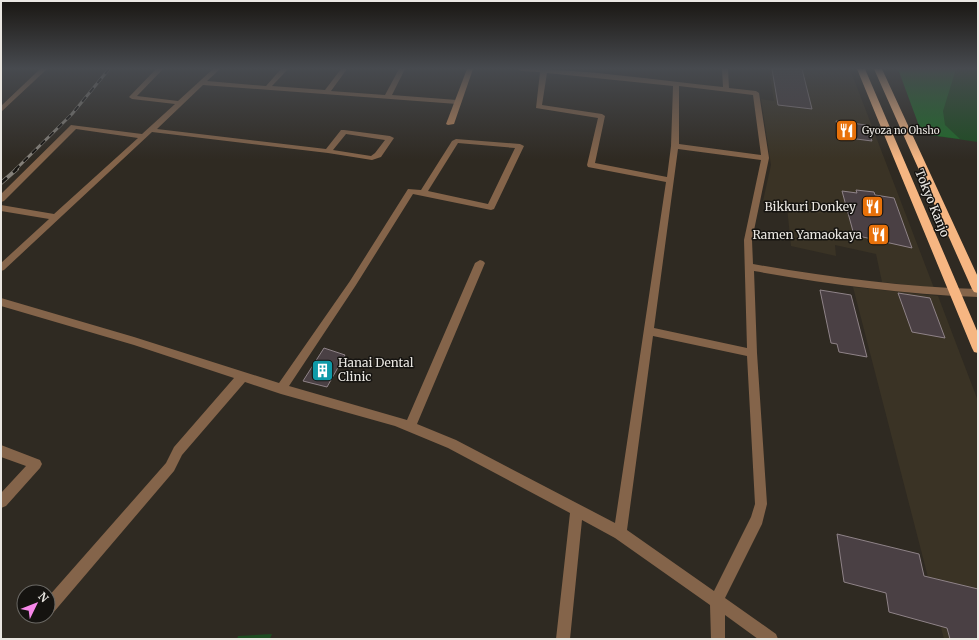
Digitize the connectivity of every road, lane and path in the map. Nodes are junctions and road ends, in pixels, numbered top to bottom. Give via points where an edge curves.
1 (12, 99) edge
2 (147, 99) edge
3 (184, 99) edge
4 (421, 99) edge
5 (458, 99) edge
6 (539, 99) edge
7 (676, 99) edge
8 (757, 99) edge
9 (874, 99) edge
10 (892, 99) edge
11 (457, 102) junction
12 (179, 103) junction
13 (2, 108) edge
14 (450, 124) dead end
15 (150, 130) junction
16 (143, 136) junction
17 (675, 146) junction
18 (328, 151) junction
19 (765, 158) junction
20 (669, 180) junction
21 (423, 193) junction
22 (1, 199) edge
23 (1, 208) edge
24 (54, 217) junction
25 (480, 263) dead end
26 (750, 267) junction
27 (1, 268) edge
28 (978, 289) edge
29 (955, 293) junction
30 (978, 293) edge
31 (1, 302) edge
32 (649, 331) junction
33 (978, 348) edge
34 (752, 353) junction
35 (243, 376) junction
36 (281, 389) junction
37 (410, 427) junction
38 (1, 451) edge
39 (1, 502) edge
40 (577, 510) junction
41 (620, 533) junction
42 (56, 599) edge
43 (717, 600) junction
44 (563, 639) edge
45 (718, 639) edge
46 (771, 639) edge

1 - 13 street
2 - 12 street
3 - 12 street
4 - 11 street
5 - 11 street
6 - 20 street via 538,108 602,116 591,165
7 - 17 street
8 - 19 street
9 - 29 highway, Tokyo Kanjo
10 - 28 highway, Tokyo Kanjo
11 - 14 street
12 - 15 street
15 - 16 street
15 - 18 street
16 - 22 street via 74,127
16 - 24 street
17 - 19 street
17 - 20 street
18 - 18 street via 372,158 378,155 390,138 344,132
19 - 26 street via 748,240
20 - 32 street
21 - 21 street via 491,207 520,146 456,141
21 - 36 street via 411,191
23 - 24 street
24 - 27 street
25 - 37 street
26 - 29 street via 795,275
26 - 34 street
29 - 30 street
29 - 33 highway, Tokyo Kanjo
31 - 35 street
32 - 34 street
32 - 41 street
34 - 43 street via 761,504 757,519
35 - 36 street
35 - 42 street via 178,451 170,467
36 - 37 street
37 - 40 street via 452,444
38 - 39 street via 36,464
40 - 41 street
40 - 44 street
41 - 43 street
43 - 45 street
43 - 46 street

